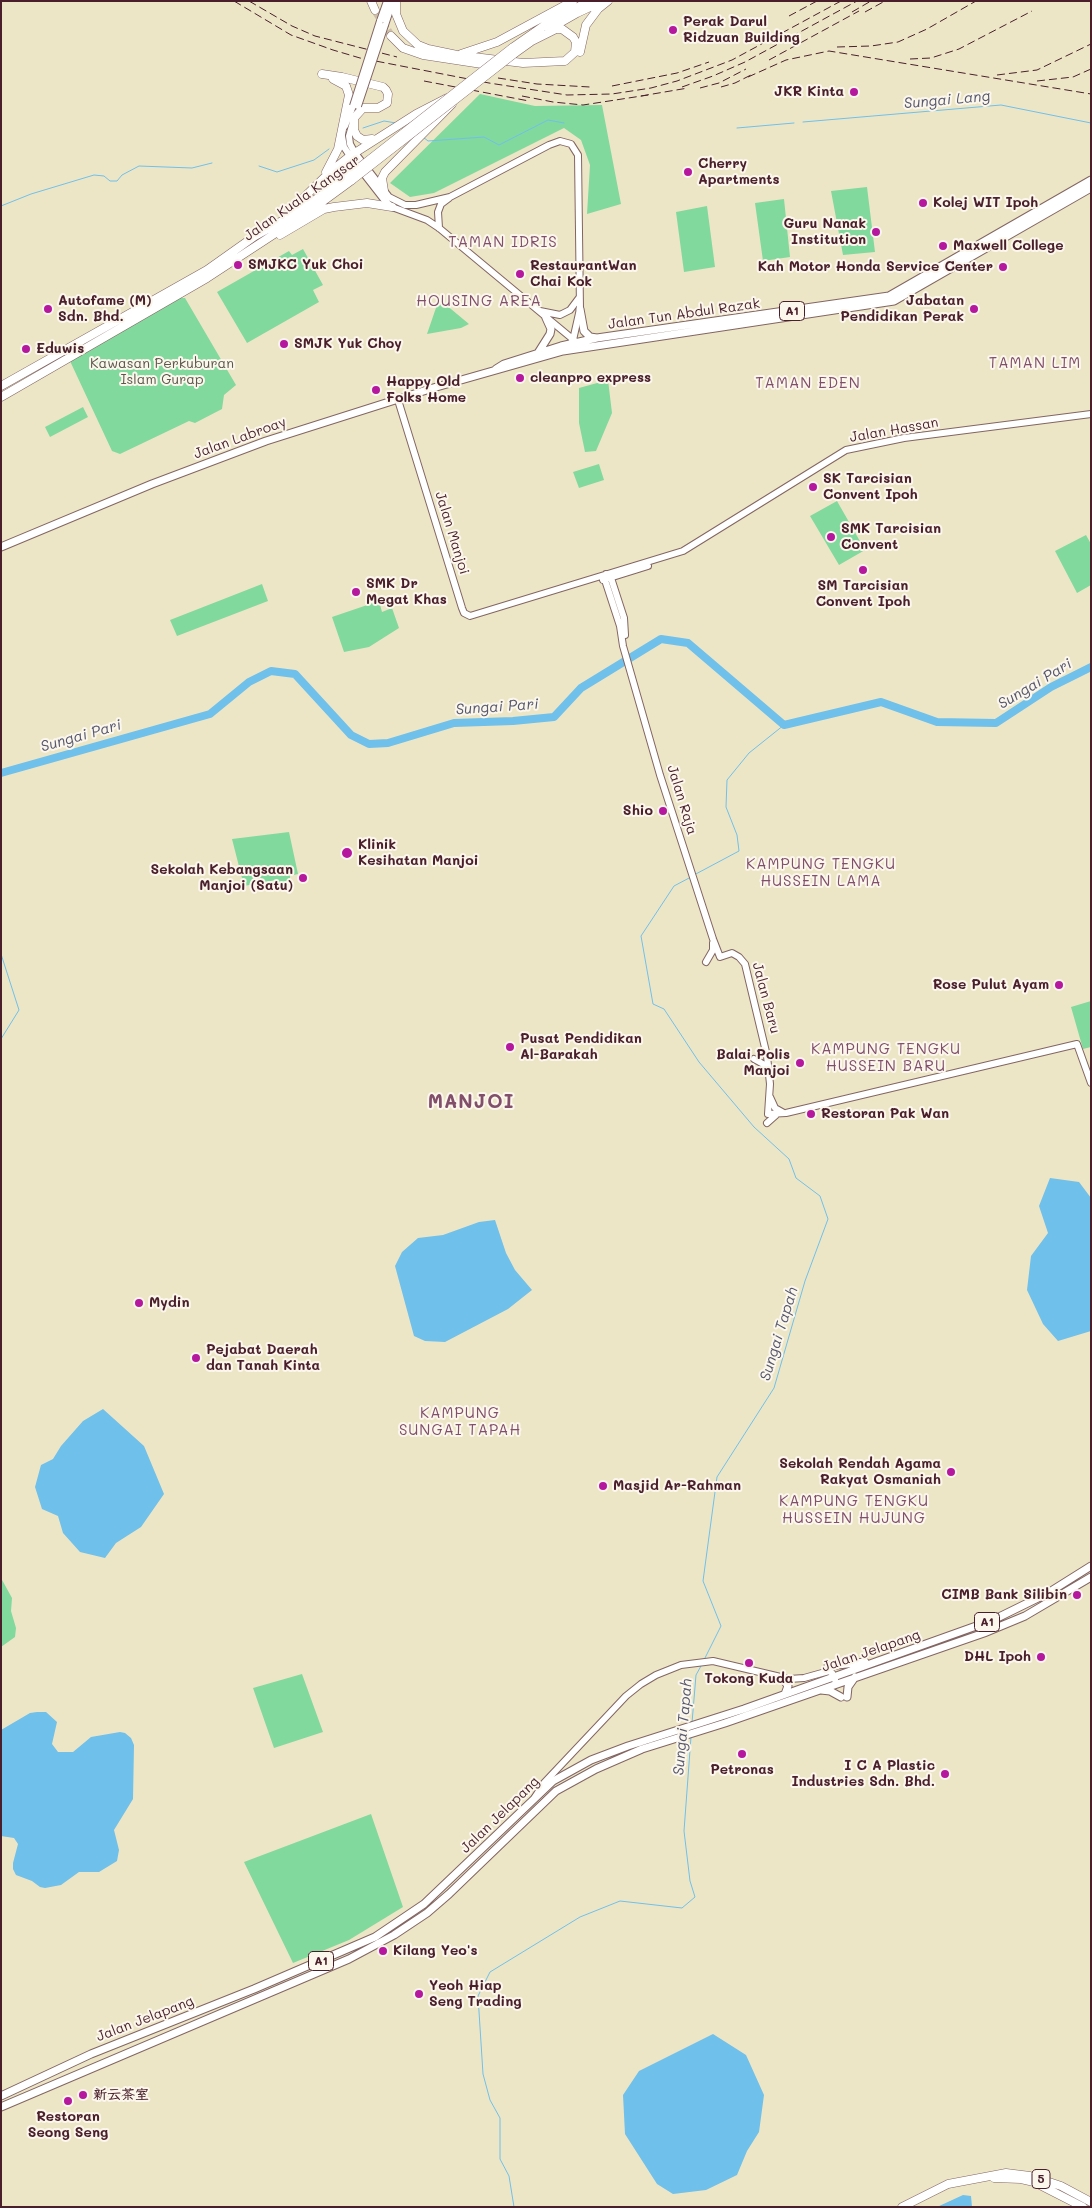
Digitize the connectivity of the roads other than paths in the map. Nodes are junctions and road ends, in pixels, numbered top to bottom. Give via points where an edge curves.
1 (371, 1) edge
2 (387, 1) edge
3 (395, 1) edge
4 (573, 1) edge
5 (589, 1) edge
6 (603, 1) edge
7 (608, 1) edge
8 (376, 10) tunnel mouth
9 (383, 23) junction
10 (391, 36) tunnel mouth
11 (532, 41) junction
12 (514, 51) junction
13 (457, 55) junction
14 (450, 97) junction
15 (459, 97) junction
16 (356, 106) junction
17 (354, 118) junction
18 (342, 137) junction
19 (377, 137) junction
20 (352, 155) junction
21 (1091, 180) edge
22 (318, 184) junction
23 (1091, 188) edge
24 (384, 191) junction
25 (450, 197) junction
26 (392, 207) junction
27 (439, 228) junction
28 (256, 236) junction
29 (230, 263) junction
30 (941, 268) junction
31 (931, 281) junction
32 (903, 290) junction
33 (580, 297) junction
34 (580, 309) junction
35 (539, 310) junction
36 (546, 318) junction
37 (742, 318) junction
38 (696, 324) junction
39 (728, 326) junction
40 (574, 342) junction
41 (598, 342) junction
42 (563, 351) junction
43 (538, 354) junction
44 (493, 371) junction
45 (1, 386) edge
46 (1, 397) edge
47 (398, 400) junction
48 (1091, 414) edge
49 (1, 547) edge
50 (607, 577) junction
51 (713, 939) junction
52 (717, 949) junction
53 (731, 953) junction
54 (706, 962) dead end
55 (754, 1059) dead end
56 (1084, 1063) junction
57 (770, 1076) junction
58 (1091, 1076) edge
59 (1091, 1084) edge
60 (770, 1096) junction
61 (782, 1113) junction
62 (767, 1123) dead end
63 (1091, 1566) edge
64 (1091, 1577) edge
65 (876, 1661) junction
66 (828, 1666) junction
67 (782, 1677) junction
68 (856, 1677) junction
69 (838, 1679) junction
70 (819, 1690) junction
71 (785, 1694) junction
72 (670, 1737) junction
73 (568, 1773) junction
74 (556, 1791) junction
75 (535, 1797) junction
76 (68, 2064) junction
77 (90, 2068) junction
78 (56, 2082) junction
79 (1, 2096) edge
80 (1, 2107) edge
81 (988, 2177) junction
82 (1091, 2202) edge
83 (902, 2207) edge
84 (1083, 2207) edge

1 - 8 highway
2 - 9 street
3 - 9 street
3 - 13 highway via 399,22 410,38 428,49
4 - 13 highway via 497,42
5 - 12 highway, Jalan Kuala Kangsar via 545,24
6 - 11 highway, Jalan Kuala Kangsar
7 - 10 highway via 586,25 577,58 563,66 530,68 437,58 403,48
9 - 16 street, bridge
11 - 12 highway, Jalan Kuala Kangsar
11 - 13 highway via 556,29 562,30 573,36 575,52 569,60 551,63
12 - 14 highway, Jalan Kuala Kangsar, bridge
12 - 15 highway, Jalan Kuala Kangsar, bridge
14 - 19 highway via 435,102
14 - 28 highway, Jalan Kuala Kangsar, bridge via 350,175 298,212
15 - 24 highway, bridge via 385,172 382,178
15 - 29 highway, Jalan Kuala Kangsar, bridge via 311,210
16 - 17 street
16 - 18 street
17 - 18 highway via 363,108 378,108 387,103 386,90 322,74 349,90
17 - 19 highway via 357,136 363,140
17 - 20 street via 349,136
18 - 20 street via 344,148
18 - 22 highway via 334,159
19 - 20 highway
20 - 22 highway
20 - 24 street
20 - 26 street via 378,193
21 - 30 main road, Jalan Tun Abdul Razak / A1
22 - 28 highway via 296,207
23 - 31 main road, Jalan Tun Abdul Razak / A1
24 - 25 street via 396,202 405,204 416,205
25 - 27 street via 438,212
25 - 33 street via 560,141 570,144 578,155
26 - 27 street
26 - 29 highway via 367,203 324,209
27 - 35 street
28 - 45 highway, Jalan Kuala Kangsar via 206,270
29 - 46 highway, Jalan Kuala Kangsar
30 - 31 main road
30 - 32 main road, Jalan Tun Abdul Razak / A1
31 - 32 main road via 924,280
31 - 39 main road, Jalan Tun Abdul Razak / A1 via 894,301
32 - 37 main road, Jalan Tun Abdul Razak / A1 via 889,296
33 - 34 street
33 - 35 street via 570,310 560,315
34 - 40 street
34 - 41 main road via 584,331
35 - 36 street
36 - 40 street
36 - 43 main road via 550,334
37 - 38 main road, Jalan Tun Abdul Razak / A1
37 - 39 main road via 731,321
38 - 39 main road via 722,322
38 - 41 main road, Jalan Tun Abdul Razak / A1
39 - 41 main road, Jalan Tun Abdul Razak / A1
40 - 41 main road, Jalan Tun Abdul Razak / A1
40 - 42 street
40 - 43 main road, Jalan Tun Abdul Razak / A1
41 - 42 main road, Jalan Tun Abdul Razak / A1
42 - 44 main road, Jalan Tun Abdul Razak / A1
43 - 44 main road, Jalan Tun Abdul Razak / A1 via 504,364
44 - 47 main road, Jalan Labroay
47 - 49 main road, Jalan Labroay via 212,460
47 - 50 street, Jalan Manjoi via 464,613 476,615
48 - 50 street, Jalan Hassan via 904,438 846,450 703,541
50 - 51 street, Jalan Raja via 624,618 625,649 660,775
51 - 52 street, Jalan Raja
51 - 54 street via 713,950
52 - 53 street
52 - 53 street, Jalan Raja via 720,957
53 - 57 street, Jalan Baru via 739,956 745,964
55 - 57 street via 763,1064
56 - 58 street
56 - 59 street
56 - 61 street via 1076,1044
57 - 60 street, Jalan Baru
60 - 61 street via 775,1108
60 - 61 street, Jalan Baru via 768,1114
61 - 62 street
63 - 65 main road, Jalan Jelapang / A1 via 1048,1593 993,1620
64 - 68 main road, Jalan Jelapang / A1 via 1025,1616
65 - 66 main road
65 - 69 main road, Jalan Jelapang / A1
66 - 67 street via 799,1676
66 - 69 street via 835,1668
67 - 69 street via 799,1679 828,1671
67 - 71 main road via 788,1686
67 - 75 street via 713,1661 681,1665 656,1675 626,1696
68 - 69 main road, Jalan Jelapang / A1
68 - 70 main road via 844,1697
69 - 70 main road, Jalan Jelapang / A1
69 - 71 main road, Jalan Jelapang / A1
70 - 72 main road, Jalan Jelapang / A1 via 701,1731
71 - 72 main road, Jalan Jelapang / A1
72 - 73 main road, Jalan Jelapang / A1 via 591,1760
72 - 74 main road, Jalan Jelapang / A1 via 596,1769
73 - 74 main road via 557,1783
73 - 75 main road, Jalan Jelapang / A1
74 - 75 main road via 547,1790
74 - 77 main road, Jalan Jelapang / A1 via 449,1894 394,1935 349,1959
75 - 76 main road, Jalan Jelapang / A1 via 424,1904 374,1936 254,1989
76 - 77 main road via 75,2069
76 - 78 main road via 67,2073
76 - 79 main road, Jalan Jelapang / A1
77 - 78 main road, Jalan Jelapang / A1
78 - 80 main road, Jalan Jelapang / A1
81 - 82 highway, 5 via 1006,2174 1030,2176 1061,2186
81 - 83 highway, 5 via 948,2184
81 - 84 highway, 5 via 1034,2182

